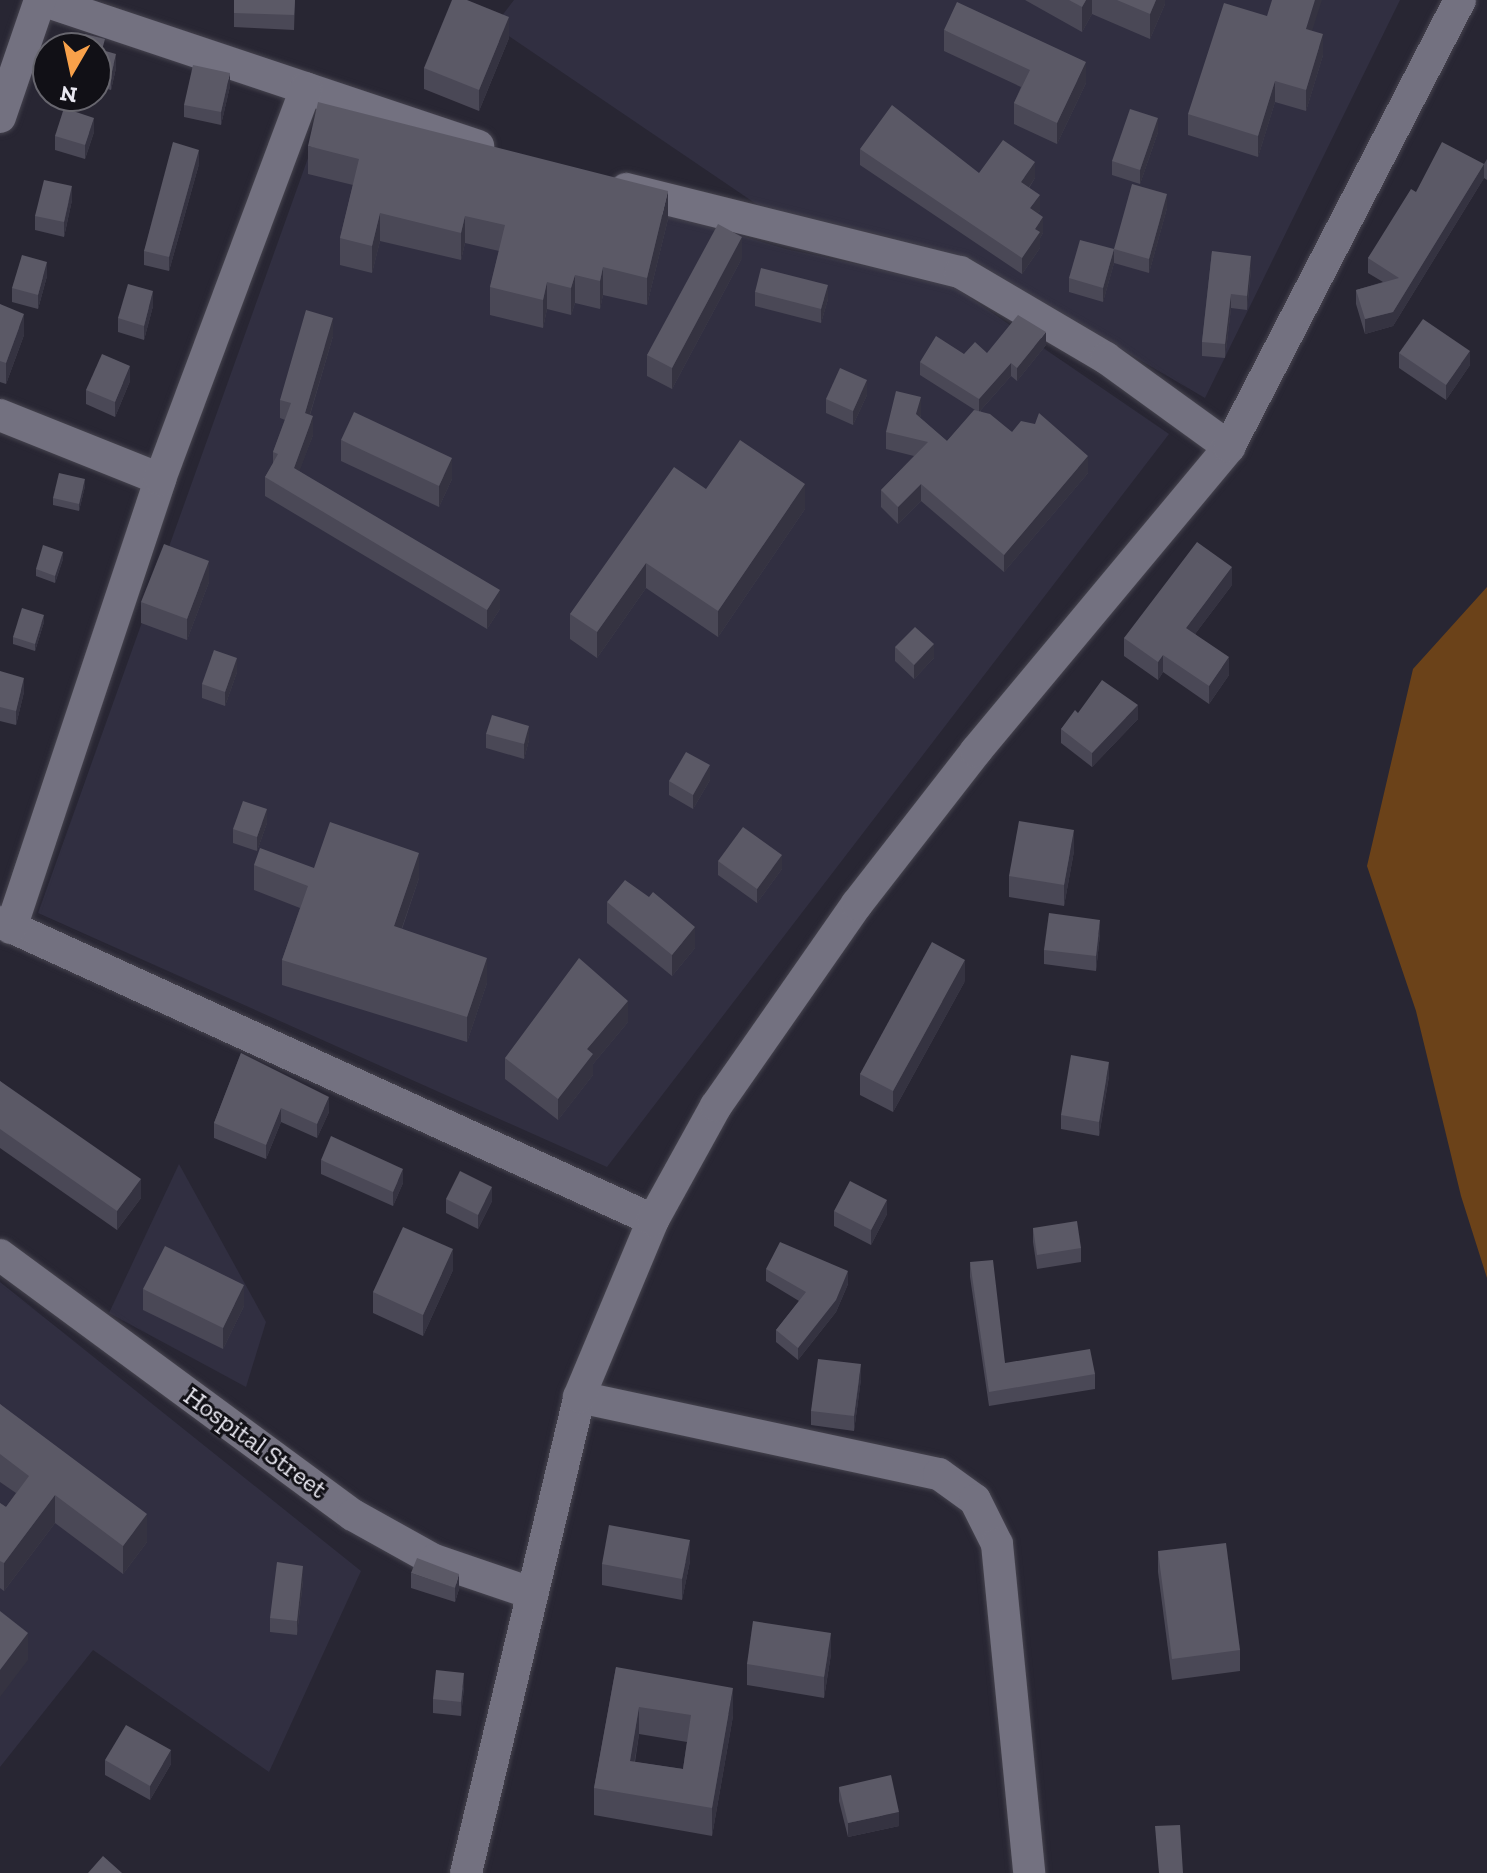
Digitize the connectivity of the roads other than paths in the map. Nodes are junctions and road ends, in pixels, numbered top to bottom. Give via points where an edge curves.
1 (41, 0) edge
2 (1460, 0) edge
3 (306, 88) junction
4 (0, 117) edge
5 (507, 156) edge
6 (596, 182) edge
7 (0, 415) edge
8 (1229, 447) junction
9 (160, 479) junction
10 (5, 925) edge
11 (653, 1220) junction
12 (0, 1255) edge
13 (579, 1397) junction
14 (531, 1593) junction
15 (466, 1873) edge
16 (1029, 1873) edge

1 - 3 street
1 - 4 street
2 - 8 street
3 - 5 street
3 - 9 street
6 - 8 street via 960,272 1106,358
7 - 9 street
8 - 11 street via 976,751 857,904 716,1106
9 - 10 street
10 - 11 street
11 - 13 street
12 - 14 street, Hospital Street via 353,1515 434,1560
13 - 14 street
13 - 16 street via 939,1474 975,1500 997,1544
14 - 15 street

